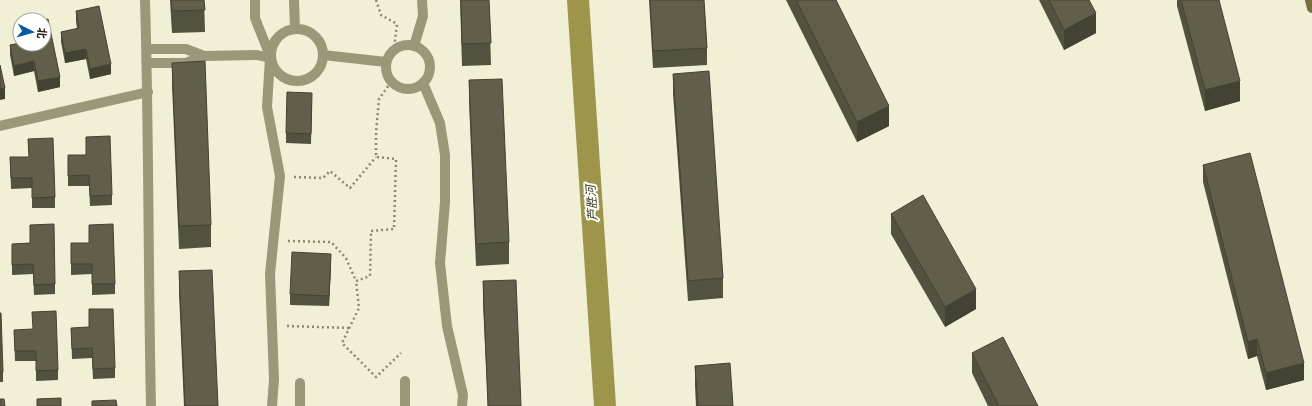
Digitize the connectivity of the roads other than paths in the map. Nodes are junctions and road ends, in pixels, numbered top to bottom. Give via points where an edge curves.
1 (145, 0) edge
2 (255, 0) edge
3 (294, 0) edge
4 (422, 0) edge
5 (1310, 0) edge
6 (1312, 8) edge
7 (295, 29) junction
8 (414, 46) junction
9 (147, 49) junction
10 (323, 55) junction
11 (204, 56) junction
12 (270, 58) junction
13 (386, 62) junction
14 (147, 63) junction
15 (423, 83) junction
16 (148, 92) junction
17 (0, 126) edge
18 (405, 381) dead end
19 (300, 383) dead end
20 (151, 406) edge
21 (272, 406) edge
22 (300, 406) edge
23 (405, 406) edge
24 (462, 406) edge

1 - 9 lane
2 - 12 lane via 255,18
3 - 7 lane
4 - 8 lane via 423,16
5 - 6 street
7 - 10 lane via 312,33 322,46
7 - 12 lane via 287,30 280,35 274,42
8 - 13 lane via 400,46 389,55
8 - 15 lane via 427,55 430,62 428,77
9 - 11 lane via 186,49
9 - 14 lane
10 - 12 lane via 318,72 311,78 294,82 285,80 278,74
10 - 13 lane
11 - 12 lane via 257,55
11 - 14 lane via 186,63
12 - 21 lane via 267,107 280,176 270,274 274,379
13 - 15 lane via 387,76 396,86 410,90
14 - 16 lane
15 - 24 lane via 440,123 445,154 445,202 440,263 447,326 463,395
16 - 17 lane
16 - 20 lane
18 - 23 lane
19 - 22 lane

